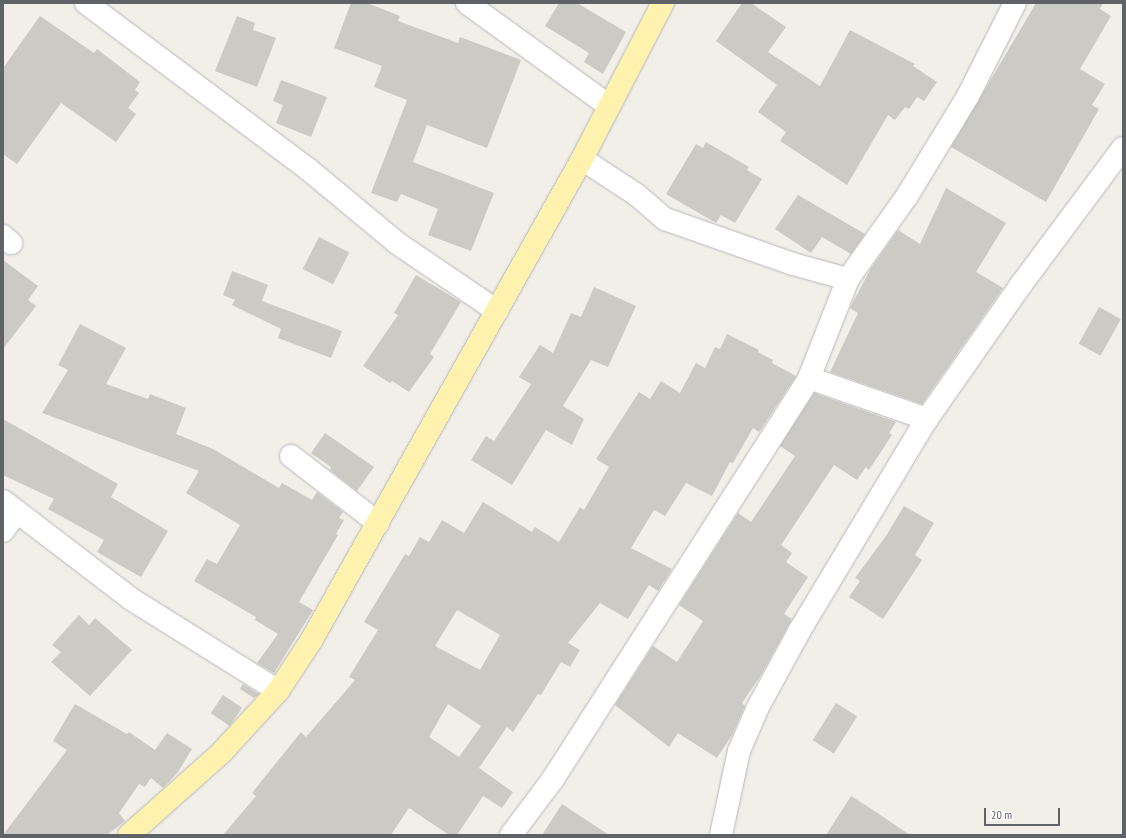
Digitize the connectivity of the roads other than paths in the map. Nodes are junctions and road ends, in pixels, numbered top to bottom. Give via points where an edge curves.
1 (86, 3) edge
2 (467, 3) edge
3 (663, 3) edge
4 (1015, 3) edge
5 (608, 105) junction
6 (1123, 148) edge
7 (582, 159) junction
8 (848, 279) junction
9 (497, 311) junction
10 (809, 378) junction
11 (927, 419) junction
12 (291, 456) dead end
13 (10, 506) edge
14 (378, 523) junction
15 (3, 532) edge
16 (278, 691) junction
17 (129, 835) edge
18 (511, 835) edge
19 (721, 835) edge

1 - 9 street via 308,169 397,243
2 - 5 street
3 - 5 main road
4 - 8 street via 952,122 907,196
5 - 7 main road
6 - 11 street via 1020,286
7 - 8 street via 637,195 666,218 793,264
7 - 9 main road
8 - 10 street
9 - 14 main road
10 - 11 street
10 - 18 street via 553,779
11 - 19 street via 800,630 758,707 739,751
12 - 14 street
13 - 15 street
13 - 16 street via 131,599
14 - 16 main road via 311,641
16 - 17 main road via 222,752

